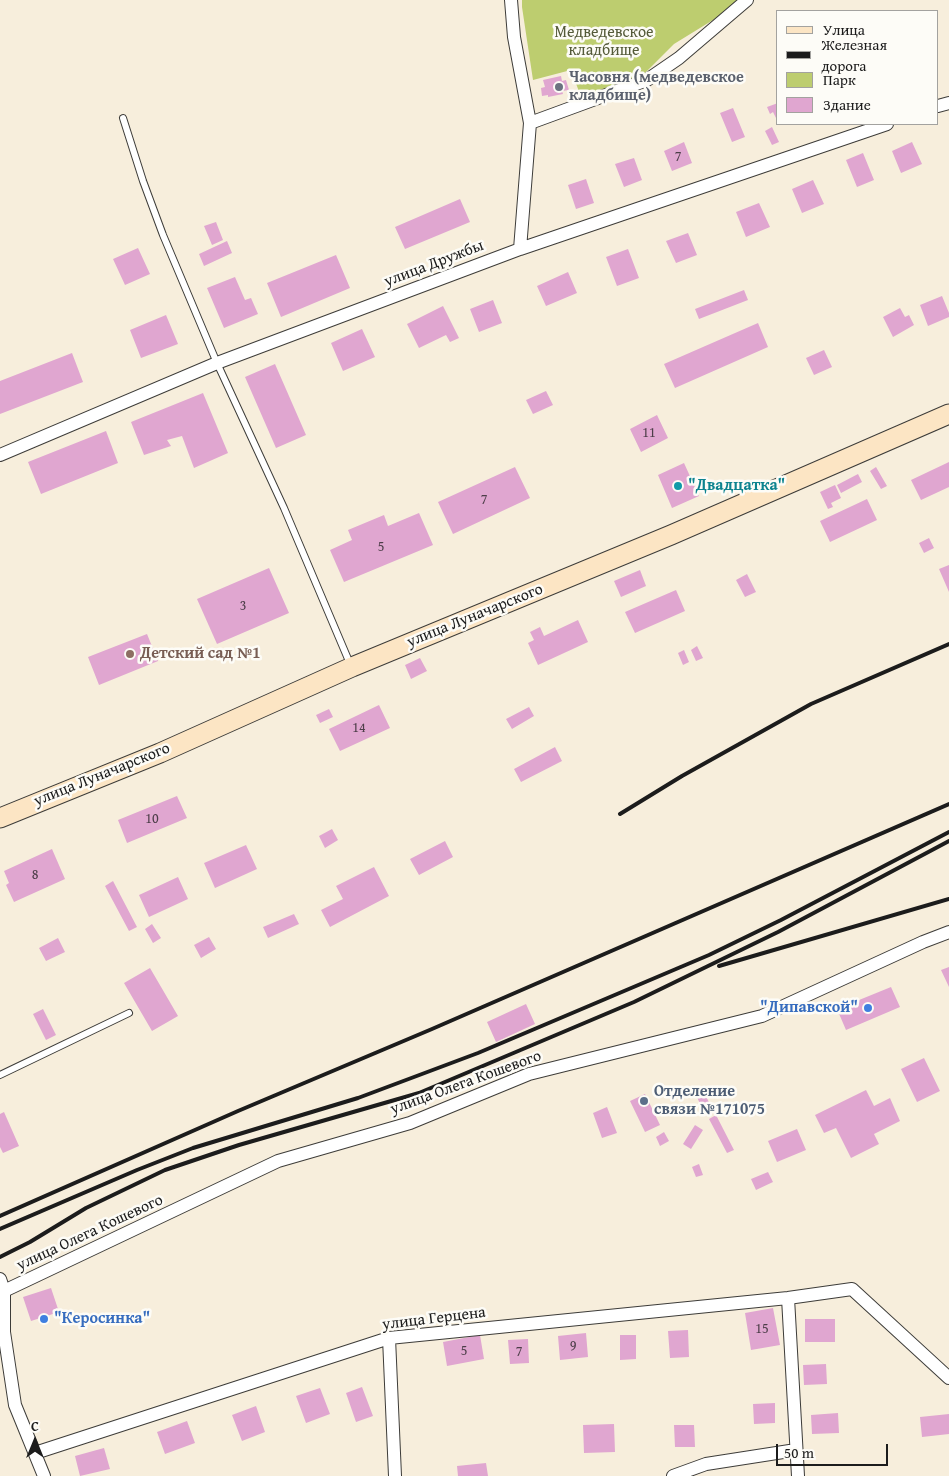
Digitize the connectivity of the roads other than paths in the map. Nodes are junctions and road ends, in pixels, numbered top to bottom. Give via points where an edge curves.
1 (511, 0) edge
2 (747, 0) edge
3 (123, 118) dead end
4 (530, 123) junction
5 (884, 125) edge
6 (520, 249) junction
7 (217, 363) junction
8 (949, 414) edge
9 (0, 455) edge
10 (352, 667) junction
11 (0, 818) edge
12 (949, 932) edge
13 (130, 1012) dead end
14 (0, 1075) edge
15 (2, 1285) edge
16 (788, 1298) junction
17 (389, 1338) junction
18 (949, 1378) edge
19 (796, 1450) junction
20 (35, 1453) junction
21 (44, 1476) edge
22 (395, 1476) edge
23 (673, 1476) edge
24 (798, 1476) edge

1 - 4 street via 514,37
2 - 4 street via 679,58 647,80
3 - 7 lane via 163,235
4 - 6 street
5 - 6 street, улица Дружбы
6 - 7 street, улица Дружбы
7 - 9 street, улица Дружбы
7 - 10 lane
8 - 10 street, улица Луначарского via 671,535
10 - 11 street, улица Луначарского via 160,753
12 - 15 street, улица Олега Кошевого via 762,1016 529,1074 410,1123 278,1162
13 - 14 lane
15 - 20 street via 4,1332 15,1405
16 - 17 street, улица Герцена
16 - 18 street, улица Герцена via 852,1289
16 - 19 street
17 - 20 street, улица Герцена
17 - 22 street
19 - 23 street via 706,1464
19 - 24 street
20 - 21 street

